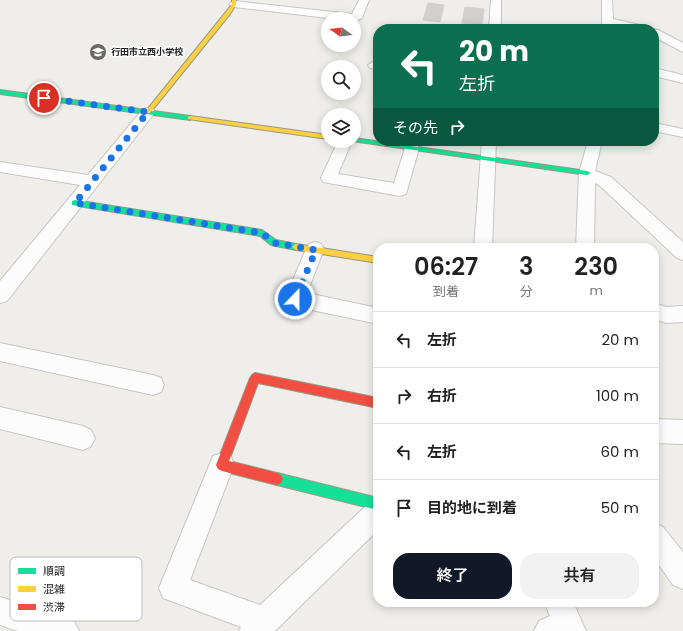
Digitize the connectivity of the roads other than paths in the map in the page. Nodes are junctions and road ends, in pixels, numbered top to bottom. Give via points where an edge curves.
1 (297, 0) edge
2 (364, 0) edge
3 (496, 0) edge
4 (607, 0) edge
5 (234, 2) edge
6 (290, 11) junction
7 (495, 24) edge
8 (608, 24) edge
9 (659, 35) edge
10 (683, 48) edge
11 (659, 73) edge
12 (683, 79) edge
13 (0, 92) edge
14 (148, 112) junction
15 (659, 128) edge
16 (683, 133) edge
17 (321, 136) edge
18 (361, 141) edge
19 (373, 141) edge
20 (402, 146) edge
21 (489, 146) edge
22 (594, 146) edge
23 (342, 148) edge
24 (412, 148) junction
25 (488, 159) junction
26 (0, 166) edge
27 (587, 173) junction
28 (92, 181) junction
29 (75, 203) junction
30 (483, 243) edge
31 (585, 243) edge
32 (316, 250) junction
33 (683, 253) edge
34 (373, 259) edge
35 (0, 295) edge
36 (659, 313) edge
37 (683, 314) edge
38 (373, 315) edge
39 (0, 352) edge
40 (153, 385) dead end
41 (373, 402) edge
42 (0, 418) edge
43 (659, 431) edge
44 (683, 432) edge
45 (83, 438) dead end
46 (222, 465) junction
47 (373, 503) edge
48 (373, 517) edge
49 (659, 543) edge
50 (683, 575) edge
51 (0, 612) edge
52 (10, 615) edge
53 (30, 621) edge
54 (259, 626) edge
55 (64, 631) edge

1 - 6 street
2 - 6 street via 356,18
3 - 7 street
4 - 8 street
5 - 6 street
5 - 14 street
9 - 10 street
11 - 12 street
13 - 14 street
14 - 17 street
14 - 28 street
15 - 16 street
18 - 19 street
20 - 24 street
21 - 25 street
22 - 27 street
23 - 24 street via 329,178 400,190
24 - 25 street
25 - 27 street
25 - 30 street
26 - 28 street
27 - 31 street
27 - 33 street via 605,181
28 - 29 street
29 - 32 street via 262,233 274,243
29 - 35 street
32 - 34 street
32 - 38 street via 295,299
36 - 37 street
39 - 40 street
41 - 46 street via 255,378
42 - 45 street
43 - 44 street
46 - 47 street
46 - 54 street via 173,588
48 - 54 street
49 - 50 street
51 - 52 street
53 - 55 street

